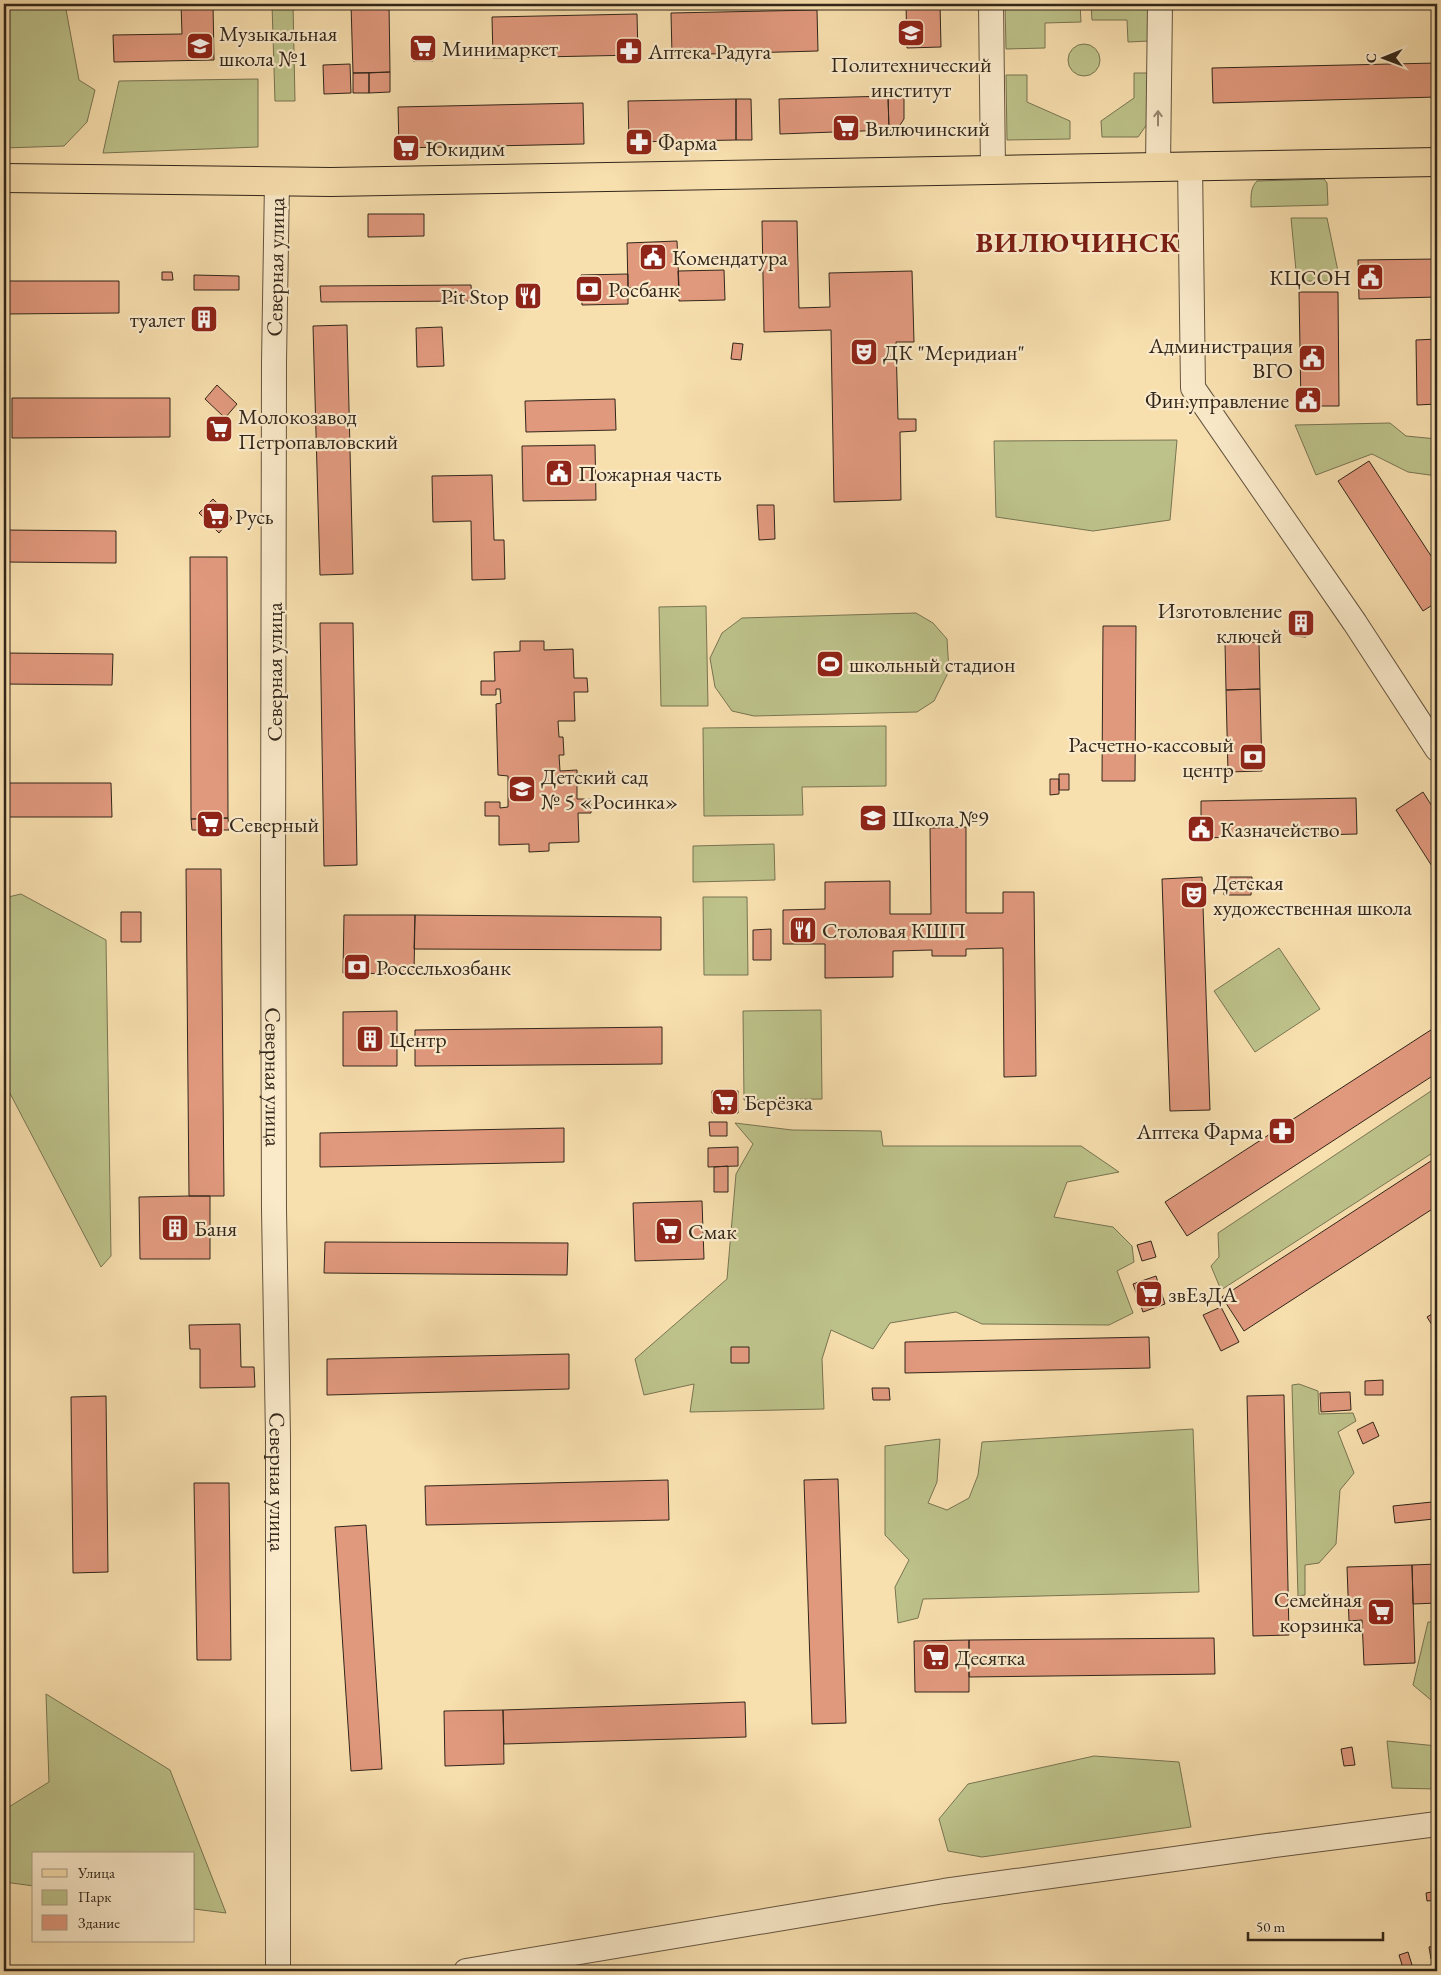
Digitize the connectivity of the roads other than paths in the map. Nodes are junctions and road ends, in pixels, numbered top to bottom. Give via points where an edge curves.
1 (991, 4) edge
2 (1160, 4) edge
3 (1437, 162) edge
4 (1190, 165) junction
5 (1158, 166) junction
6 (993, 169) junction
7 (4, 178) edge
8 (277, 182) junction
9 (1437, 749) edge
10 (1437, 1824) edge
11 (278, 1971) edge
12 (466, 1971) edge

1 - 6 street
5 -> 2 street
3 - 4 main road
4 - 5 main road
4 - 9 street via 1193,388 1360,630
5 - 6 main road
6 - 8 main road
7 - 8 main road
8 - 11 street, Северная улица via 274,1210 278,1437
10 - 12 street via 944,1891

